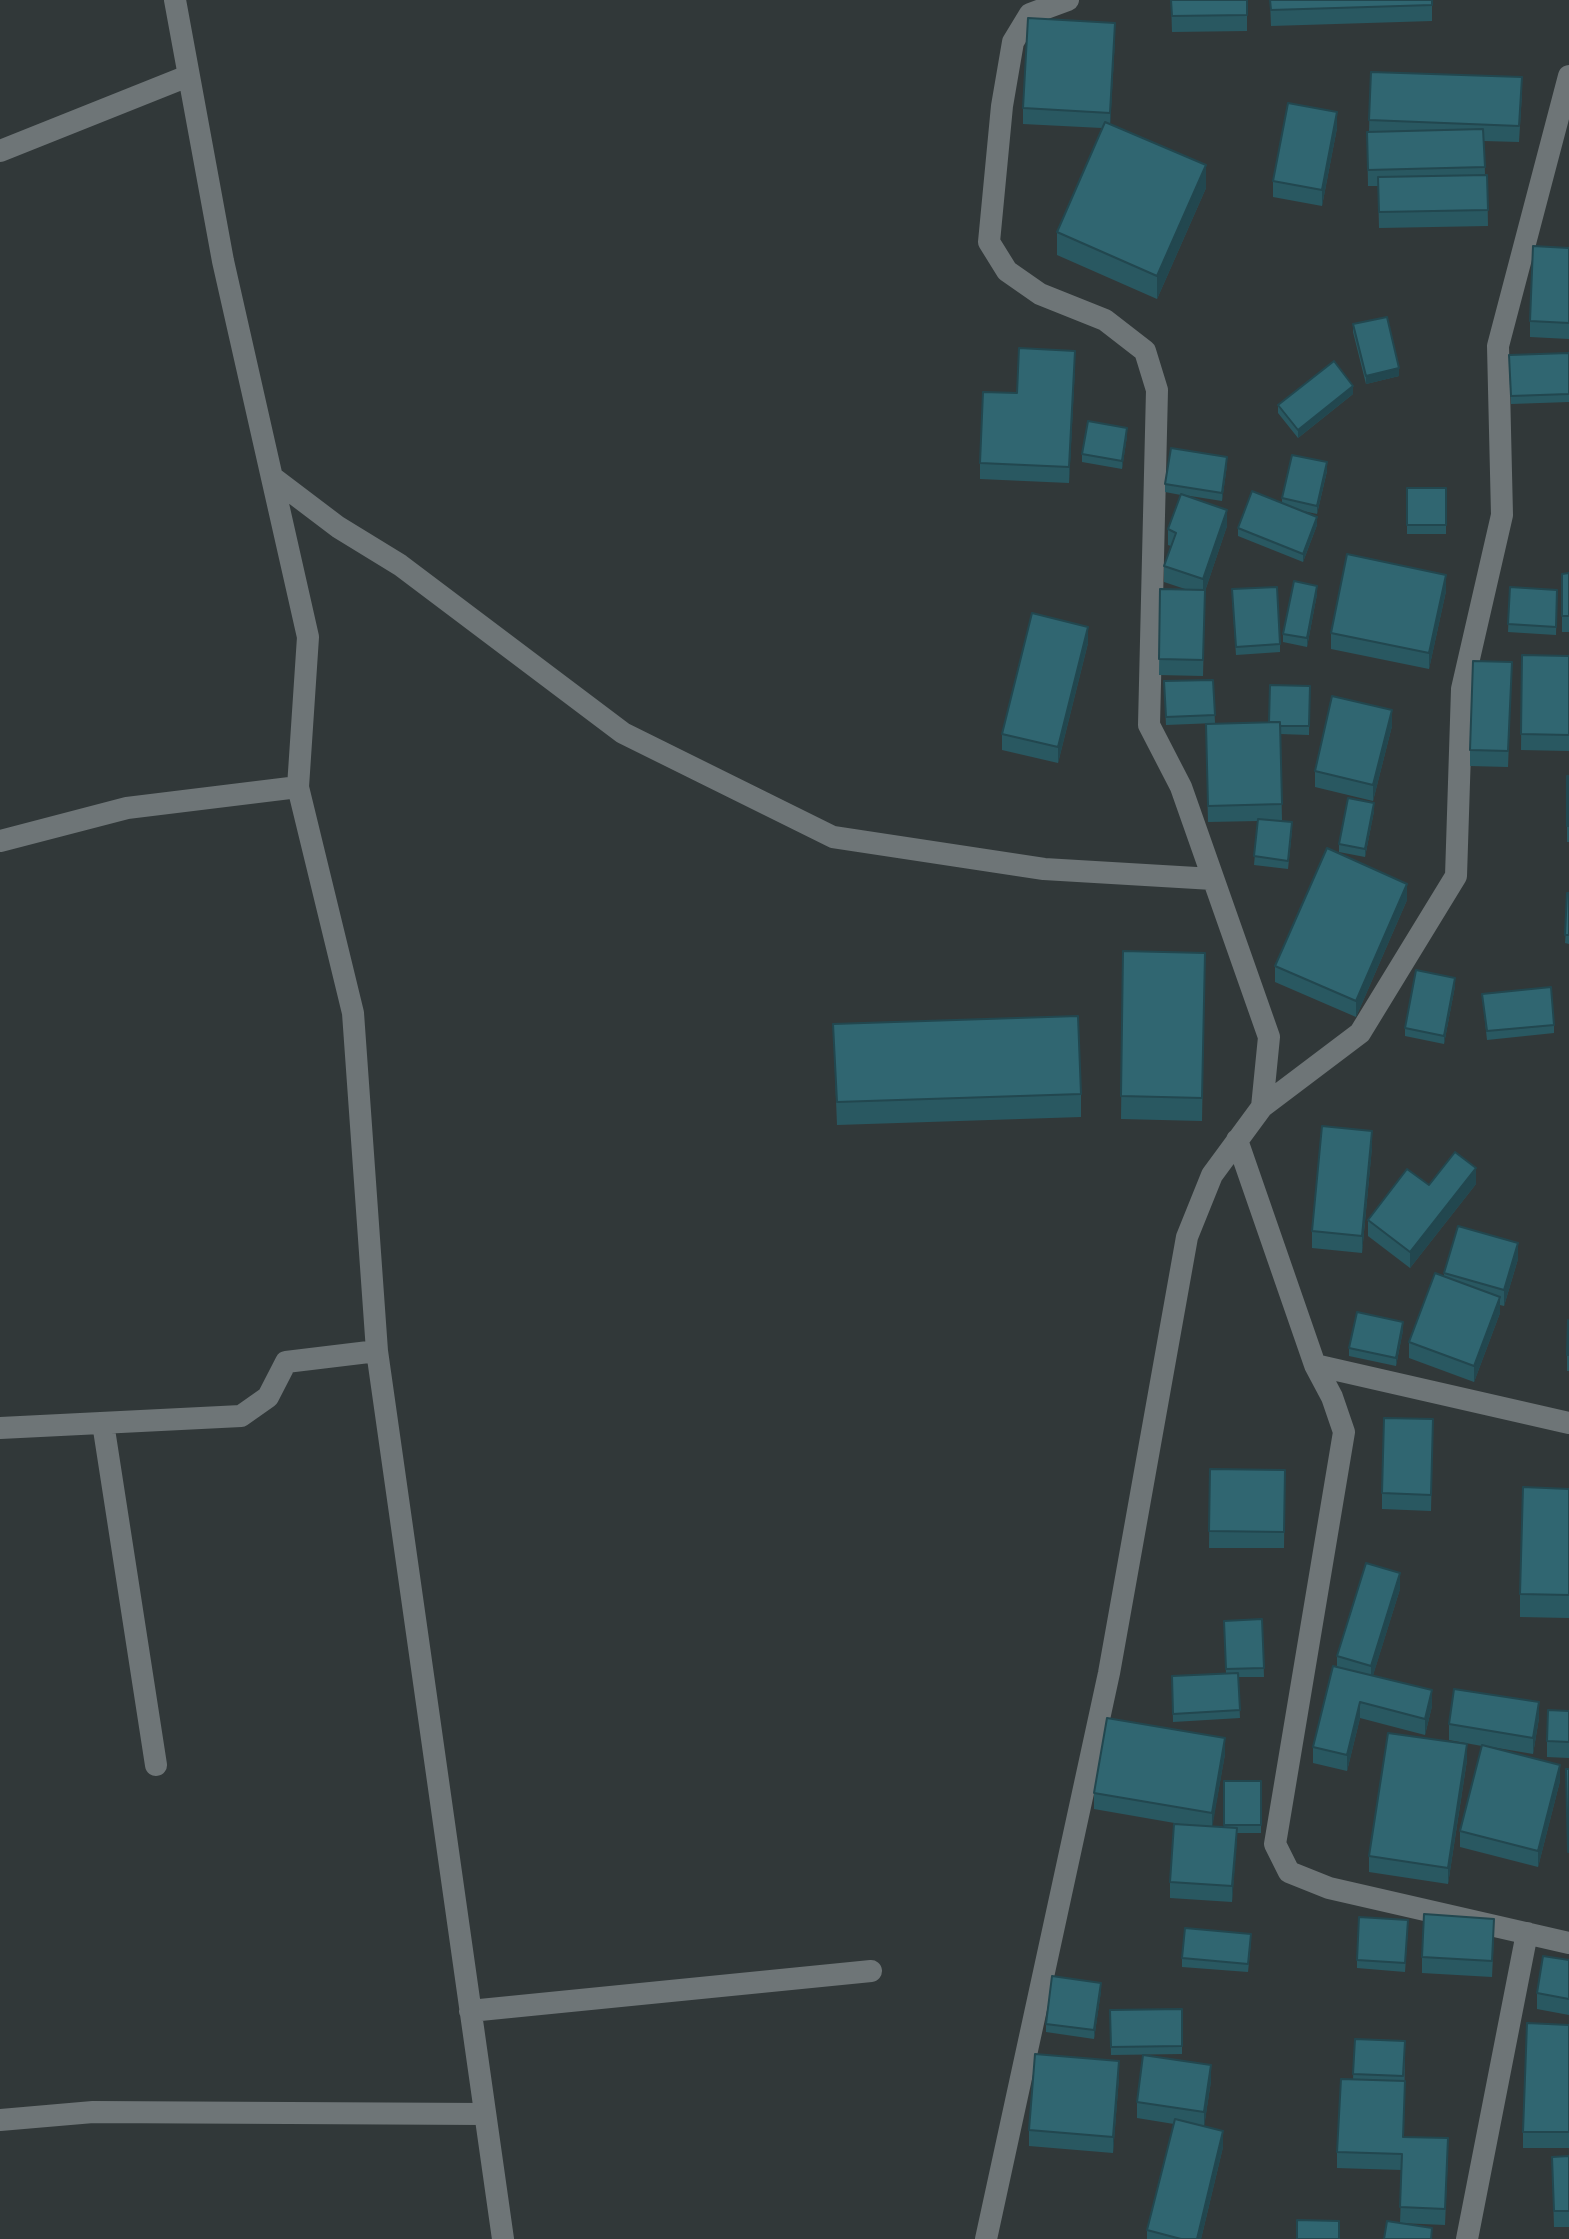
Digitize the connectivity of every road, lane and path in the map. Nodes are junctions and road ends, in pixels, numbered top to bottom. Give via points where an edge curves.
1 (175, 0) edge
2 (1068, 0) edge
3 (188, 76) junction
4 (1569, 76) edge
5 (0, 151) edge
6 (272, 477) junction
7 (298, 787) junction
8 (0, 841) edge
9 (1213, 879) junction
10 (1262, 1107) junction
11 (1237, 1140) junction
12 (377, 1351) junction
13 (1315, 1365) junction
14 (103, 1423) junction
15 (1569, 1423) edge
16 (0, 1428) edge
17 (156, 1765) dead end
18 (1527, 1933) junction
19 (1569, 1943) edge
20 (871, 1971) dead end
21 (470, 2011) junction
22 (484, 2114) junction
23 (0, 2120) edge
24 (503, 2239) edge
25 (986, 2239) edge
26 (1467, 2239) edge

1 - 3 street
2 - 9 street via 1030,14 1013,42 989,242 1007,271 1040,294 1105,320 1145,351 1157,390 1149,725 1181,787
3 - 5 street
3 - 6 street
4 - 10 street via 1498,346 1502,515 1462,689 1456,876 1360,1033
6 - 7 street via 308,637
6 - 9 street via 400,565 623,733 833,837 1044,869
7 - 8 street via 127,808
7 - 12 street via 353,1013
9 - 10 street via 1269,1037
10 - 11 street
11 - 13 street
11 - 25 street via 1212,1175 1187,1237 1109,1673
12 - 14 street via 286,1362 268,1397 241,1416
12 - 21 street
13 - 15 street
13 - 18 street via 1341,1416 1344,1446 1275,1844 1289,1872 1329,1888
14 - 16 street
14 - 17 street
18 - 19 street
18 - 26 street
20 - 21 street
21 - 22 street
22 - 23 street via 93,2112
22 - 24 street

